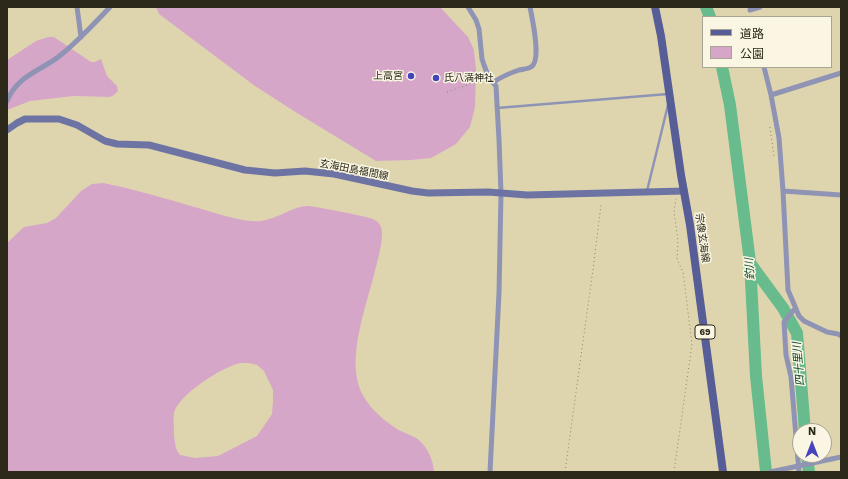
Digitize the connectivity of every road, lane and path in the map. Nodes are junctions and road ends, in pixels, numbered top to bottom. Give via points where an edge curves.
1 (76, 7) edge
2 (110, 7) edge
3 (468, 7) edge
4 (530, 7) edge
5 (655, 7) edge
6 (760, 7) edge
7 (749, 9) edge
8 (81, 37) junction
9 (764, 68) edge
10 (841, 73) edge
11 (494, 82) junction
12 (447, 92) dead end
13 (670, 95) junction
14 (771, 95) junction
15 (7, 101) edge
16 (497, 108) junction
17 (770, 123) dead end
18 (7, 130) edge
19 (774, 160) dead end
20 (783, 191) junction
21 (647, 192) junction
22 (681, 192) junction
23 (501, 193) junction
24 (841, 196) edge
25 (601, 205) dead end
26 (794, 311) junction
27 (841, 336) edge
28 (841, 457) edge
29 (798, 466) junction
30 (490, 472) edge
31 (564, 472) edge
32 (674, 472) edge
33 (723, 472) edge
34 (770, 472) edge
35 (799, 472) edge

1 - 8 street
2 - 8 street
3 - 11 street via 479,29 484,65 489,78
4 - 11 street via 535,32 534,64
5 - 13 main road, 宗像玄海線 / 69
6 - 7 street
8 - 15 street via 53,62 24,77 15,86
9 - 14 street
10 - 14 street
11 - 12 path via 473,83
11 - 16 street
13 - 16 lane
13 - 21 lane
13 - 22 main road, 宗像玄海線 / 69
14 - 20 street via 779,138
16 - 23 street
17 - 19 path
18 - 23 main road, 玄海田島福間線 via 25,119 59,119 117,144 149,145 245,170 334,174 412,192
20 - 24 street
20 - 26 street via 788,290
21 - 22 main road, 玄海田島福間線
21 - 23 main road, 玄海田島福間線 via 527,195
22 - 32 path via 674,212 678,241 677,259 683,272 692,344
22 - 33 main road, 宗像玄海線 / 69 via 695,262
23 - 30 street
25 - 31 path
26 - 27 street via 804,321
26 - 29 street via 784,322
28 - 29 street
29 - 34 street
29 - 35 street

